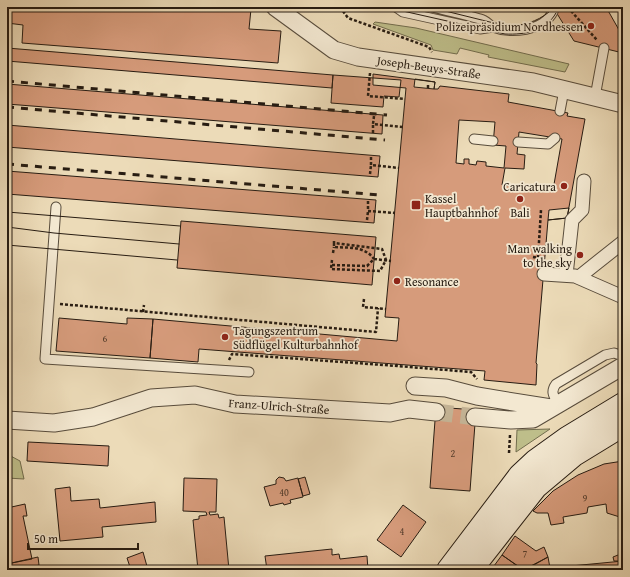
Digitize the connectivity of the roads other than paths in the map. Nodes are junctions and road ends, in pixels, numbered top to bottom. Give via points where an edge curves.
1 (275, 7) edge
2 (396, 7) edge
3 (432, 7) edge
4 (552, 12) dead end
5 (493, 27) junction
6 (604, 48) road end
7 (564, 90) junction
8 (595, 97) junction
9 (623, 104) edge
10 (560, 111) dead end
11 (555, 138) dead end
12 (474, 139) dead end
13 (493, 141) dead end
14 (518, 142) dead end
15 (584, 181) dead end
16 (56, 207) dead end
17 (623, 242) edge
18 (544, 274) dead end
19 (566, 275) junction
20 (580, 277) junction
21 (623, 297) edge
22 (623, 356) edge
23 (623, 366) edge
24 (249, 372) dead end
25 (415, 386) dead end
26 (623, 404) edge
27 (555, 406) junction
28 (436, 412) tunnel mouth
29 (476, 417) tunnel mouth
30 (7, 420) edge
31 (623, 424) edge
32 (448, 570) edge
33 (471, 570) edge

1 - 7 street, Joseph-Beuys-Straße via 334,50 358,57 512,79
2 - 5 lane via 403,12 480,29
3 - 5 lane via 483,19
4 - 5 lane via 548,19 525,29 512,31
6 - 8 lane
7 - 8 street, Joseph-Beuys-Straße
7 - 10 lane
8 - 9 street, Joseph-Beuys-Straße
11 - 14 lane via 548,144
12 - 13 lane
15 - 19 street via 582,210 572,220
16 - 24 lane via 45,359
17 - 20 street
18 - 19 street
19 - 20 street
20 - 21 street
22 - 27 lane via 614,353 605,355 556,384 552,389
23 - 27 street
25 - 27 street via 446,388 477,396
26 - 32 main road via 567,438 520,475
27 - 29 street via 533,419
28 - 30 street, Franz-Ulrich-Straße via 409,409 390,413 235,404 195,395 152,398 93,417 54,423
31 - 33 main road via 574,455 536,487

